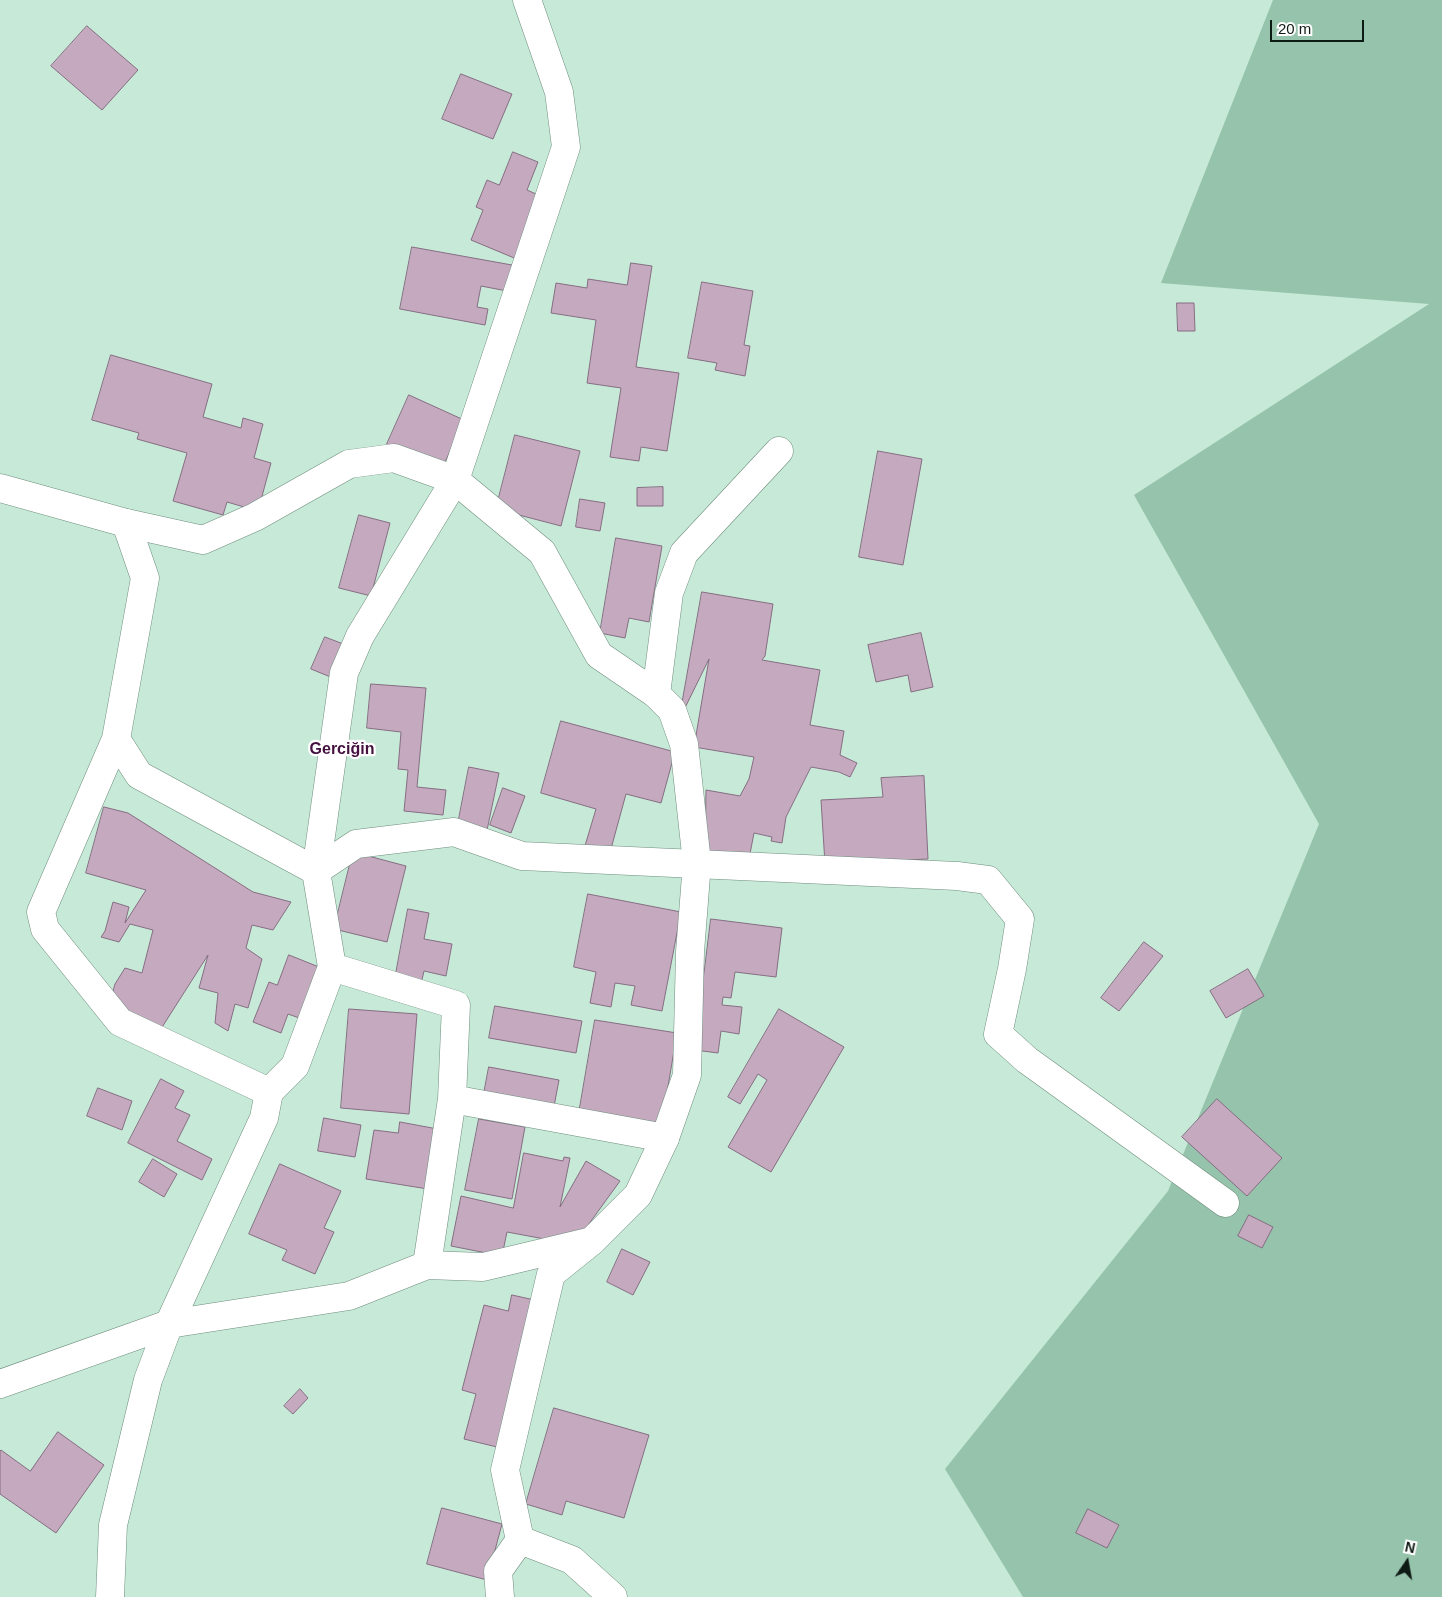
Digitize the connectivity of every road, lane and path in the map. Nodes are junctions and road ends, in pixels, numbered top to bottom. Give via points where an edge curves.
1 (527, 0) edge
2 (778, 450) dead end
3 (455, 480) junction
4 (0, 488) edge
5 (126, 524) junction
6 (656, 694) junction
7 (116, 739) junction
8 (697, 863) junction
9 (316, 871) junction
10 (332, 967) junction
11 (269, 1092) junction
12 (452, 1099) junction
13 (666, 1138) junction
14 (1225, 1203) dead end
15 (592, 1241) junction
16 (427, 1265) junction
17 (169, 1324) junction
18 (0, 1384) edge
19 (520, 1540) junction
20 (110, 1597) edge
21 (500, 1597) edge
22 (613, 1597) edge

1 - 3 street via 559,92 566,147
2 - 6 street via 684,553 669,593
3 - 5 street via 394,458 349,464 255,517 203,540
3 - 6 street via 542,552 599,655
3 - 9 street via 360,636 344,673
4 - 5 street
5 - 7 street via 145,578
6 - 8 street via 672,710 684,744
7 - 9 street via 139,775
7 - 11 street via 41,912 45,928 120,1022
8 - 9 street via 522,856 454,832 356,844
8 - 13 street via 690,952 687,1075
8 - 14 street via 988,880 1020,919 998,1034 1027,1060
9 - 10 street
10 - 11 street via 295,1066
10 - 12 street via 456,1005
11 - 17 street via 264,1118
12 - 13 street
12 - 16 street
13 - 15 street via 638,1196
15 - 16 street via 483,1267
15 - 19 street via 551,1274 505,1470
16 - 17 street via 349,1296
17 - 18 street
17 - 20 street via 148,1380 113,1525
19 - 21 street via 498,1571
19 - 22 street via 572,1560

